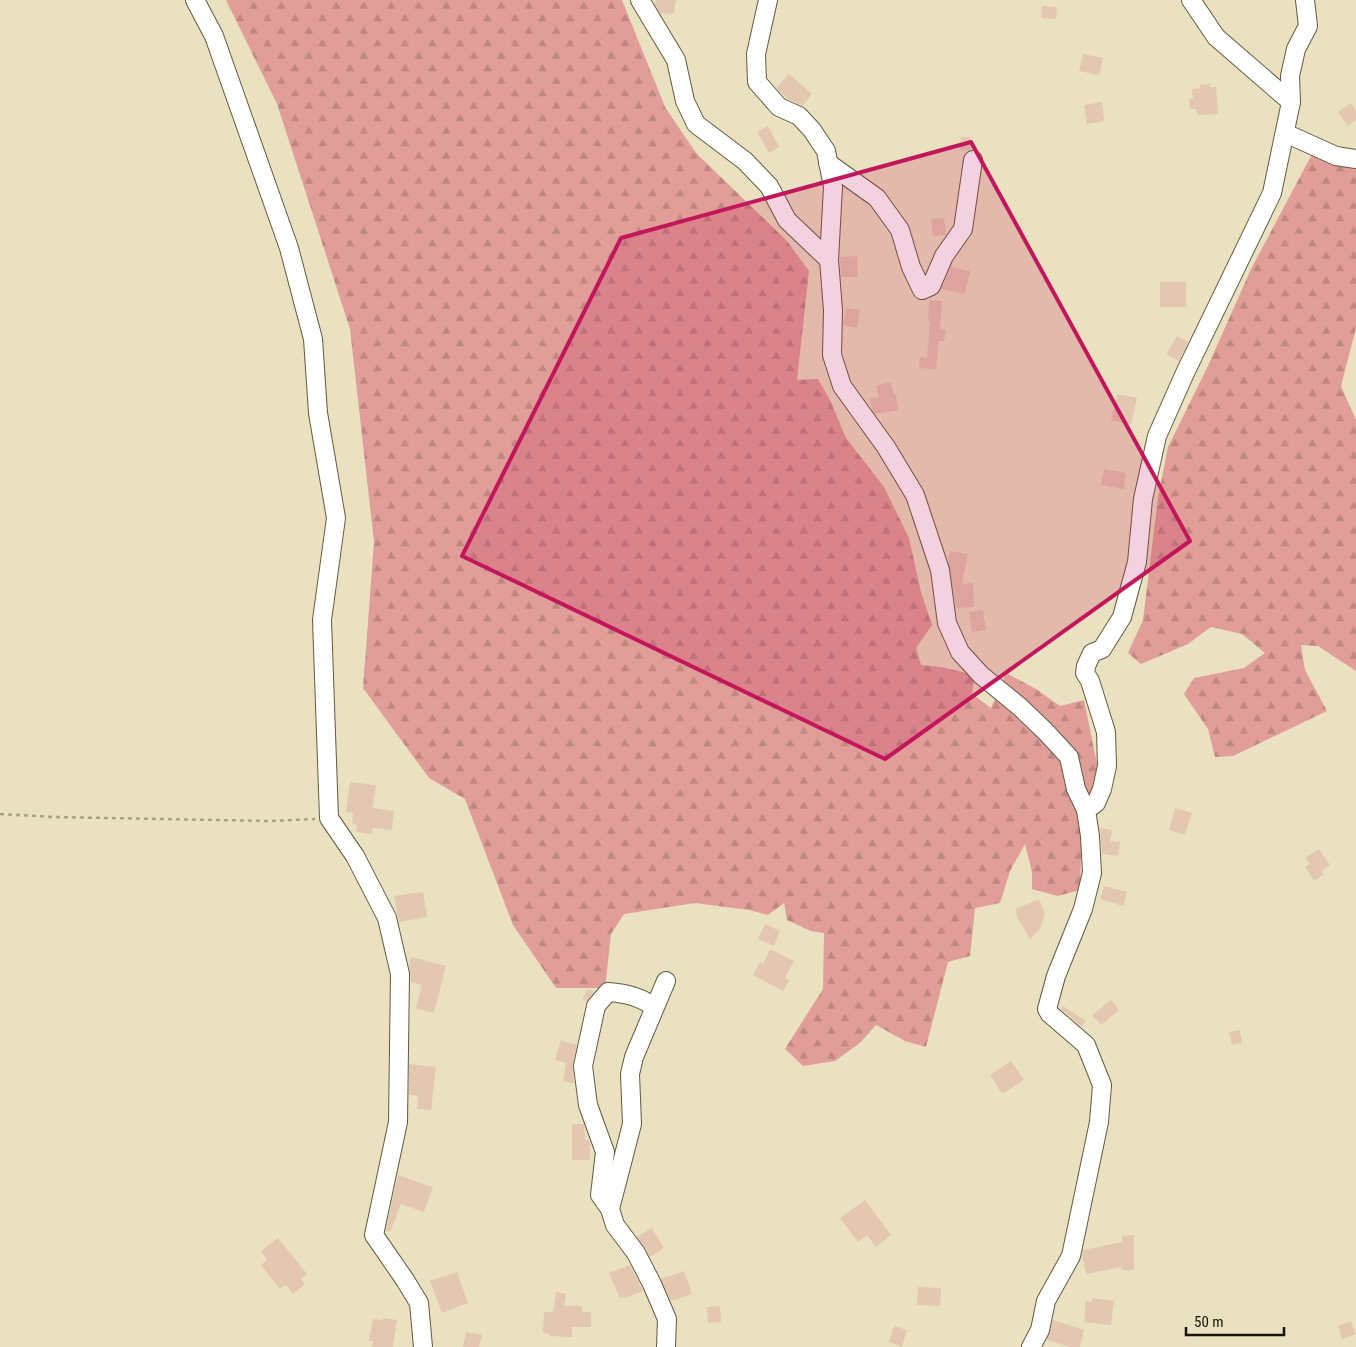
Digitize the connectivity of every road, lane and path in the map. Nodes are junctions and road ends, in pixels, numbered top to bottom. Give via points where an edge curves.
1 (195, 0) edge
2 (640, 0) edge
3 (768, 0) edge
4 (1190, 0) edge
5 (1305, 0) edge
6 (1291, 102) junction
7 (1285, 133) junction
8 (1356, 159) edge
9 (974, 160) dead end
10 (828, 162) junction
11 (829, 260) junction
12 (1086, 810) junction
13 (0, 814) edge
14 (329, 818) junction
15 (666, 981) dead end
16 (654, 1007) junction
17 (610, 1208) junction
18 (423, 1347) edge
19 (666, 1347) edge
20 (1031, 1347) edge

1 - 14 street via 214,36 289,248 313,339 318,413 336,518 322,620
2 - 11 street via 676,60 685,101 696,124 745,161 769,186 787,220
3 - 10 street via 756,54 758,82 779,107 799,116 812,130 826,151
4 - 6 street via 1216,37
5 - 6 street via 1308,26 1296,49 1290,76
6 - 7 street
7 - 8 street via 1336,156
7 - 12 street via 1272,193 1157,436 1143,499 1137,562 1122,617 1102,649 1092,653 1086,666 1106,732 1107,766 1096,803
9 - 10 street via 963,229 944,256 931,286 922,290 900,230 878,198
10 - 11 street via 833,187
11 - 12 street via 834,310 832,355 842,386 886,447 915,495 940,570 947,623 960,652 1069,757 1076,789
12 - 20 street via 1092,873 1083,909 1056,976 1047,1009 1086,1045 1102,1085 1099,1122 1071,1256 1046,1301 1040,1330
13 - 14 path via 270,822
14 - 18 street via 355,856 387,918 400,974 398,1122 374,1235 419,1303
15 - 16 street
16 - 17 street via 630,1074 632,1124
16 - 17 street via 645,1001 608,992 596,1006 583,1066 588,1105 604,1152 600,1195
17 - 19 street via 615,1225 636,1253 667,1319

